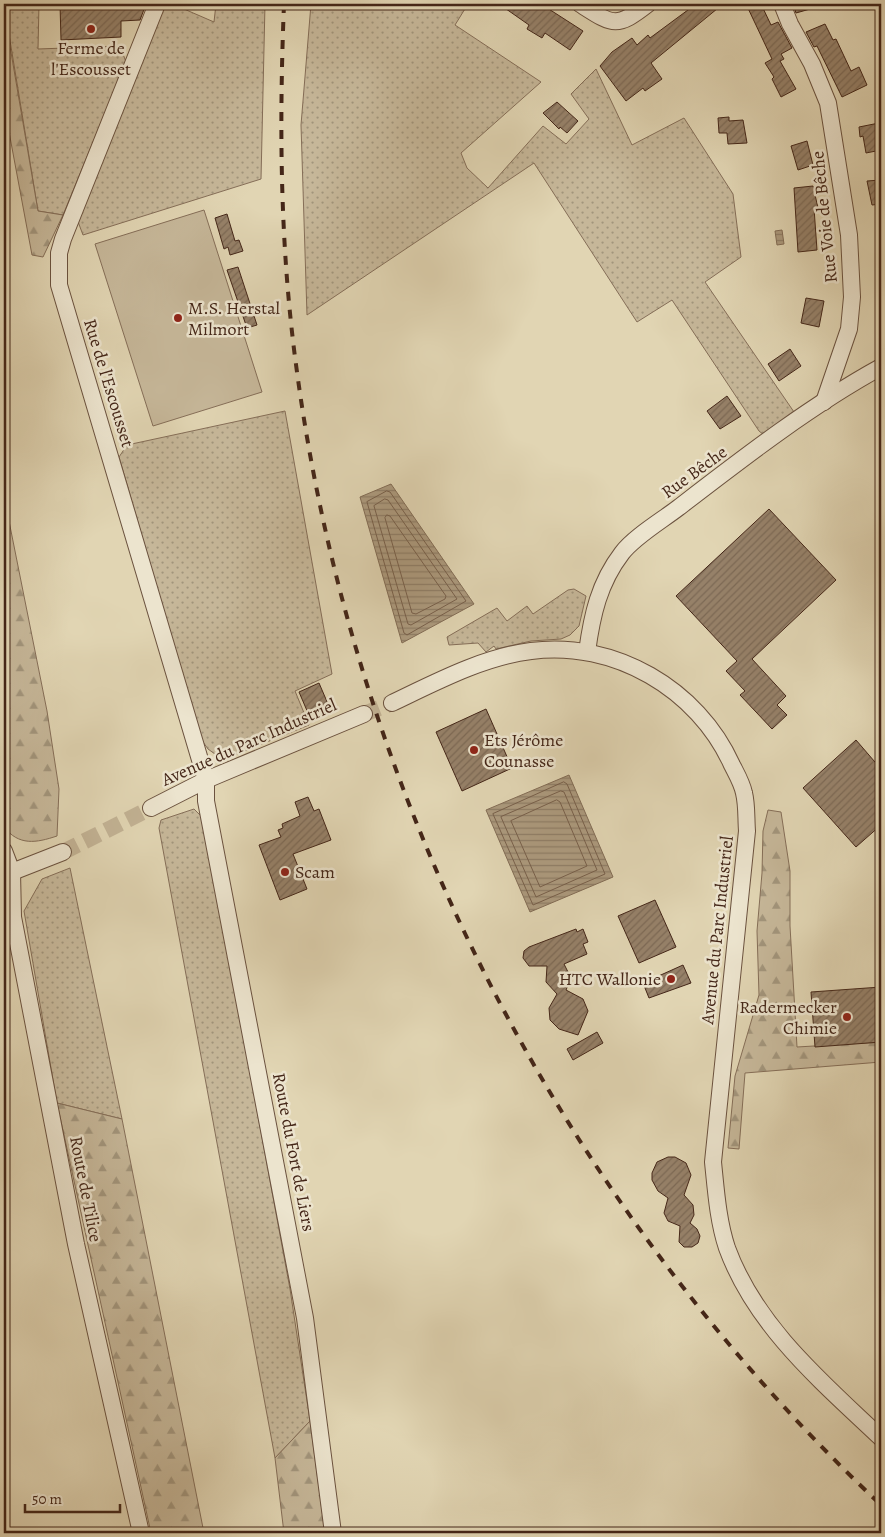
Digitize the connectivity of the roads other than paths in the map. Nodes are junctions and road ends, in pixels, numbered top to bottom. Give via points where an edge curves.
1 (157, 4) edge
2 (580, 4) edge
3 (648, 4) edge
4 (782, 4) edge
5 (881, 368) edge
6 (824, 402) junction
7 (587, 652) junction
8 (392, 702) tunnel mouth
9 (364, 714) tunnel mouth
10 (206, 780) junction
11 (151, 808) tunnel mouth
12 (4, 851) edge
13 (63, 852) tunnel mouth
14 (12, 872) junction
15 (881, 1438) edge
16 (141, 1533) edge
17 (333, 1533) edge

1 - 10 street, Rue de l'Escousset via 63,239 59,285
2 - 3 street via 603,18 619,22
4 - 6 street, Rue Voie de Bêche via 828,103 849,235 852,297 849,329
5 - 6 street, Rue Bêche
6 - 7 street, Rue Bêche via 623,551 604,579 593,610
7 - 8 street, Avenue du Parc Industriel via 553,649 514,654
7 - 15 street, Avenue du Parc Industriel via 612,658 657,678 692,707 723,744 742,786 747,831 713,1162 718,1206 731,1256 747,1292 772,1330
9 - 10 street, Avenue du Parc Industriel
10 - 11 street, Avenue du Parc Industriel
10 - 17 street, Route du Fort de Liers via 206,800 305,1318
12 - 14 street, Route de Tilice
13 - 14 street
14 - 16 street, Route de Tilice via 13,917 76,1244

